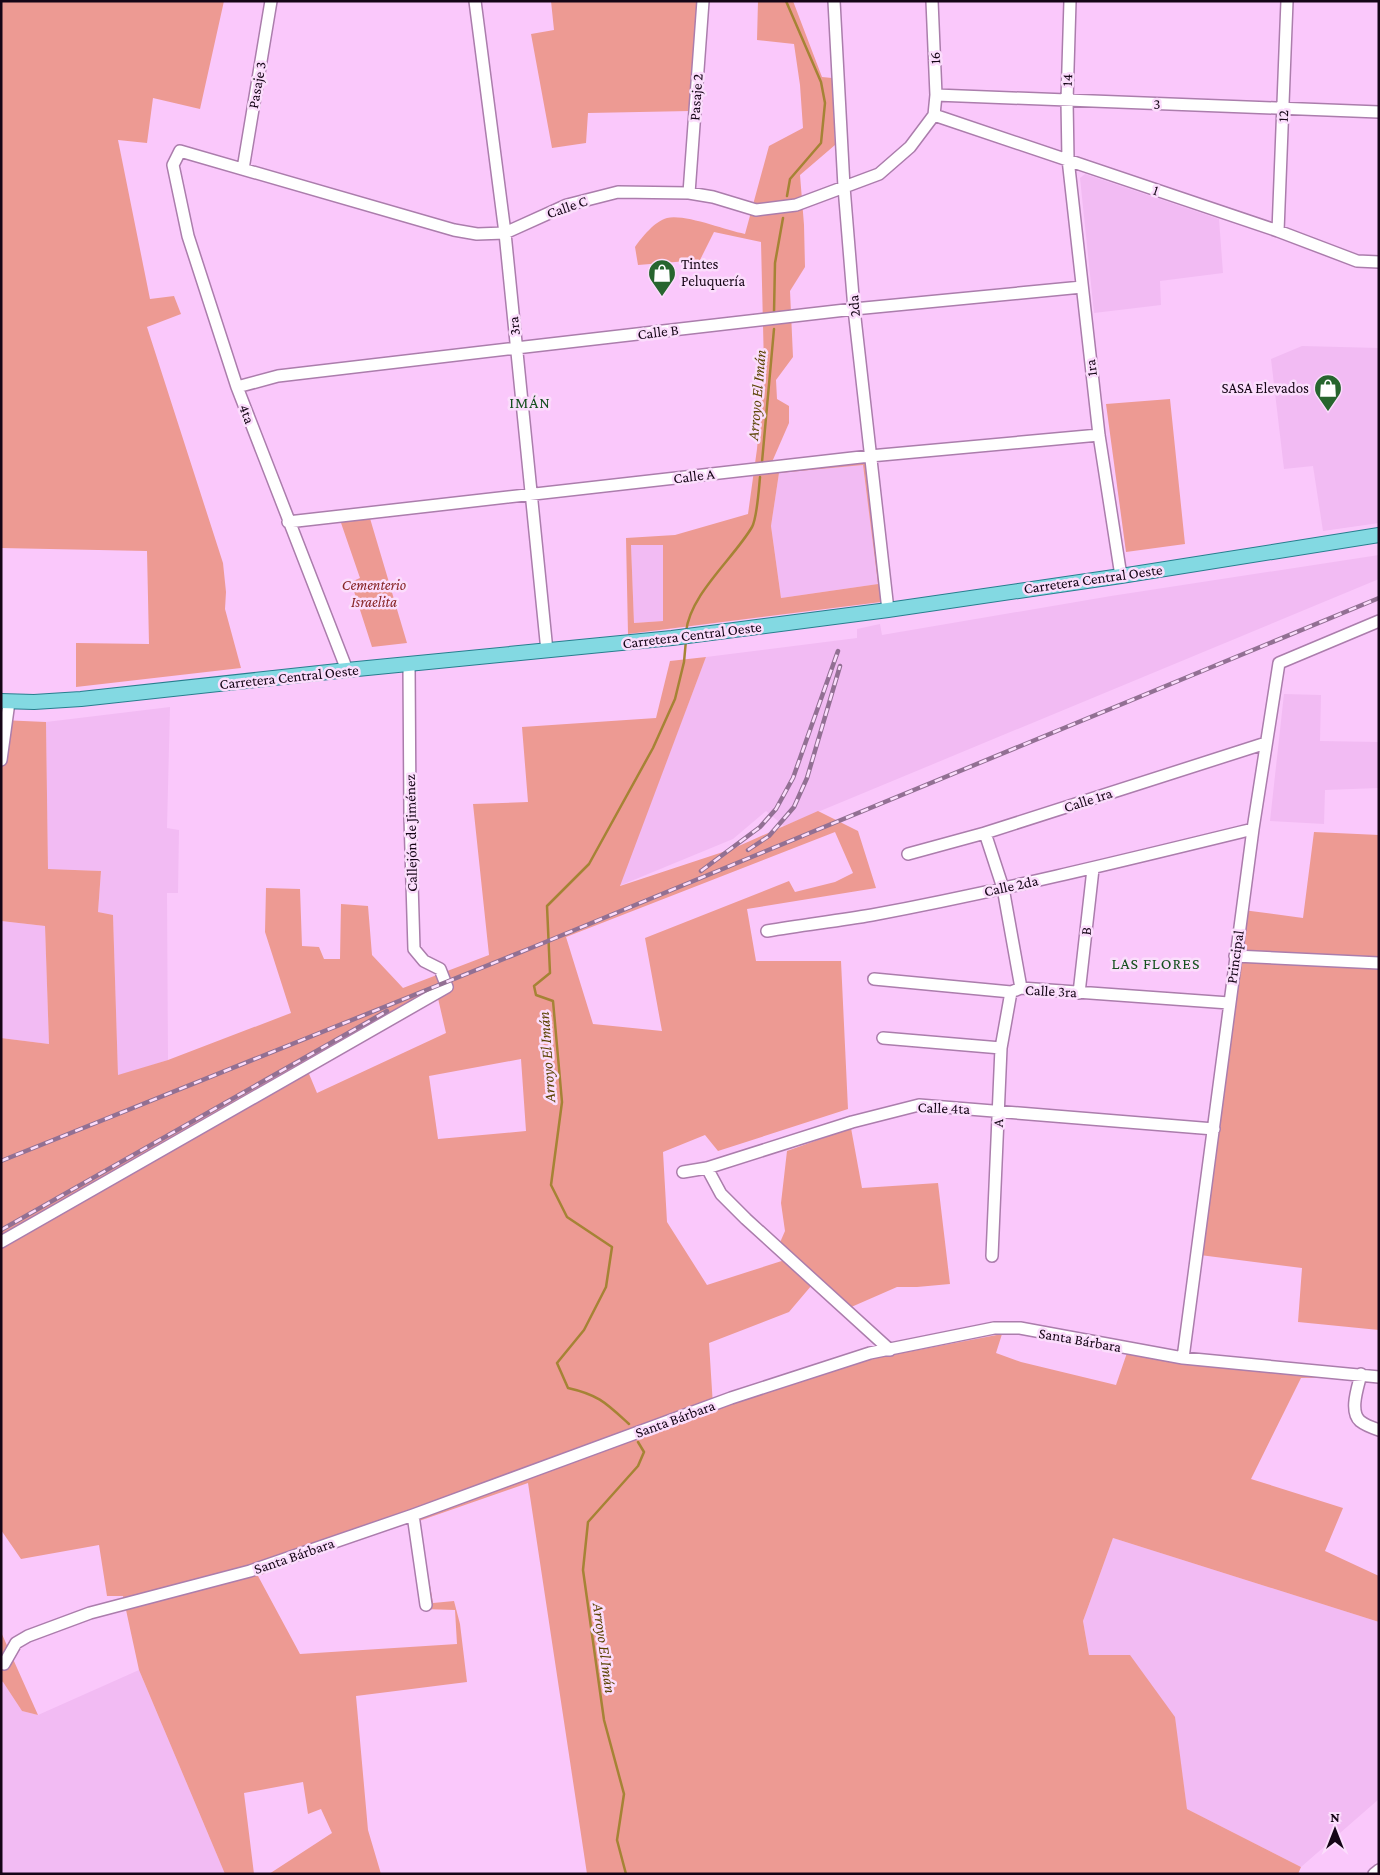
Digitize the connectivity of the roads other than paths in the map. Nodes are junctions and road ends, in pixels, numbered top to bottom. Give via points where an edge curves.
1 (271, 1) edge
2 (475, 1) edge
3 (703, 1) edge
4 (834, 1) edge
5 (932, 1) edge
6 (1070, 1) edge
7 (1287, 1) edge
8 (936, 95) junction
9 (1067, 101) junction
10 (1283, 108) junction
11 (1379, 112) edge
12 (934, 115) junction
13 (180, 151) joint
14 (1068, 160) junction
15 (242, 169) junction
16 (844, 187) junction
17 (689, 193) junction
18 (1278, 231) junction
19 (505, 233) junction
20 (1379, 262) edge
21 (1082, 287) junction
22 (854, 309) junction
23 (516, 348) junction
24 (237, 387) junction
25 (1099, 435) junction
26 (870, 456) junction
27 (532, 495) junction
28 (288, 522) junction
29 (1379, 535) edge
30 (1121, 576) junction
31 (888, 610) junction
32 (1379, 621) edge
33 (547, 650) junction
34 (409, 665) junction
35 (347, 670) junction
36 (5, 702) edge
37 (1266, 743) junction
38 (1, 760) edge
39 (1253, 829) junction
40 (985, 833) junction
41 (908, 854) dead end
42 (1093, 869) junction
43 (1002, 888) junction
44 (767, 931) dead end
45 (1236, 956) junction
46 (1379, 963) edge
47 (874, 979) dead end
48 (1016, 990) junction
49 (1079, 993) junction
50 (1229, 1003) junction
51 (883, 1038) dead end
52 (1001, 1048) junction
53 (998, 1111) junction
54 (1214, 1129) junction
55 (707, 1168) junction
56 (683, 1172) dead end
57 (1, 1242) edge
58 (992, 1256) dead end
59 (890, 1350) junction
60 (1183, 1358) junction
61 (1361, 1374) junction
62 (1379, 1377) edge
63 (1379, 1430) edge
64 (413, 1515) junction
65 (426, 1605) dead end
66 (2, 1662) edge
67 (1379, 1870) edge
68 (1374, 1874) edge

1 - 15 street, Pasaje 3
2 - 19 street, 3ra
3 - 17 street, Pasaje 2
4 - 16 street, 2da
5 - 8 street, 16
6 - 9 street, 14
7 - 10 street, 12
8 - 9 street, 3
8 - 12 street, 16
9 - 10 street, 3
9 - 14 street, 14
10 - 11 street, 3
10 - 18 street, 12
12 - 14 street, 1
12 - 16 street, Calle C via 910,147 879,174
13 - 15 street, Calle C
13 - 24 street, 4ta via 173,165 188,236
14 - 18 street, 1
14 - 21 street, 1ra
15 - 19 street, Calle C via 454,230 477,234
16 - 17 street, Calle C via 796,205 756,210
16 - 22 street, 2da
17 - 19 street, Calle C via 618,192 567,205
18 - 20 street, 1 via 1357,261
19 - 23 street, 3ra
21 - 22 street, Calle B
21 - 25 street, 1ra
22 - 23 street, Calle B
22 - 26 street, 2da
23 - 24 street, Calle B via 278,376
23 - 27 street, 3ra
24 - 28 street, 4ta
25 - 26 street, Calle A
25 - 30 street, 1ra
26 - 27 street, Calle A
26 - 31 street, 2da
27 - 28 street, Calle A
27 - 33 street, 3ra
28 - 35 street, 4ta
29 - 30 main road, Carretera Central Oeste
30 - 31 main road, Carretera Central Oeste
31 - 33 main road, Carretera Central Oeste via 672,638
32 - 37 street, Principal via 1279,663
33 - 34 main road, Carretera Central Oeste
34 - 35 main road, Carretera Central Oeste
34 - 57 street, Callejón de Jiménez via 414,949 424,961 440,969 447,987
35 - 36 main road, Carretera Central Oeste via 81,699
36 - 38 street
37 - 39 street, Principal
37 - 40 street, Calle 1ra
39 - 42 street, Calle 2da
39 - 45 street, Principal
40 - 41 street, Calle 1ra
40 - 43 street, A
42 - 43 street, Calle 2da
42 - 49 street, B
43 - 44 street, Calle 2da via 869,915
43 - 48 street, A
45 - 46 street
45 - 50 street, Principal
47 - 48 street, Calle 3ra
48 - 49 street, Calle 3ra
48 - 52 street, A
49 - 50 street, Calle 3ra
50 - 54 street, Principal
51 - 52 street
52 - 53 street, A
53 - 54 street, Calle 4ta
53 - 55 street, Calle 4ta via 919,1105 852,1122
53 - 58 street, A
54 - 60 street, Principal
55 - 56 street, Calle 4ta
55 - 59 street via 721,1194 746,1219
59 - 60 street, Santa Bárbara via 994,1328 1020,1328
59 - 64 street, Santa Bárbara via 870,1353 732,1398
60 - 61 street, Santa Bárbara
61 - 62 street, Santa Bárbara
61 - 63 street via 1356,1414 1360,1421
64 - 65 street
64 - 66 street, Santa Bárbara via 250,1572 90,1613 28,1636 16,1643
67 - 68 street

